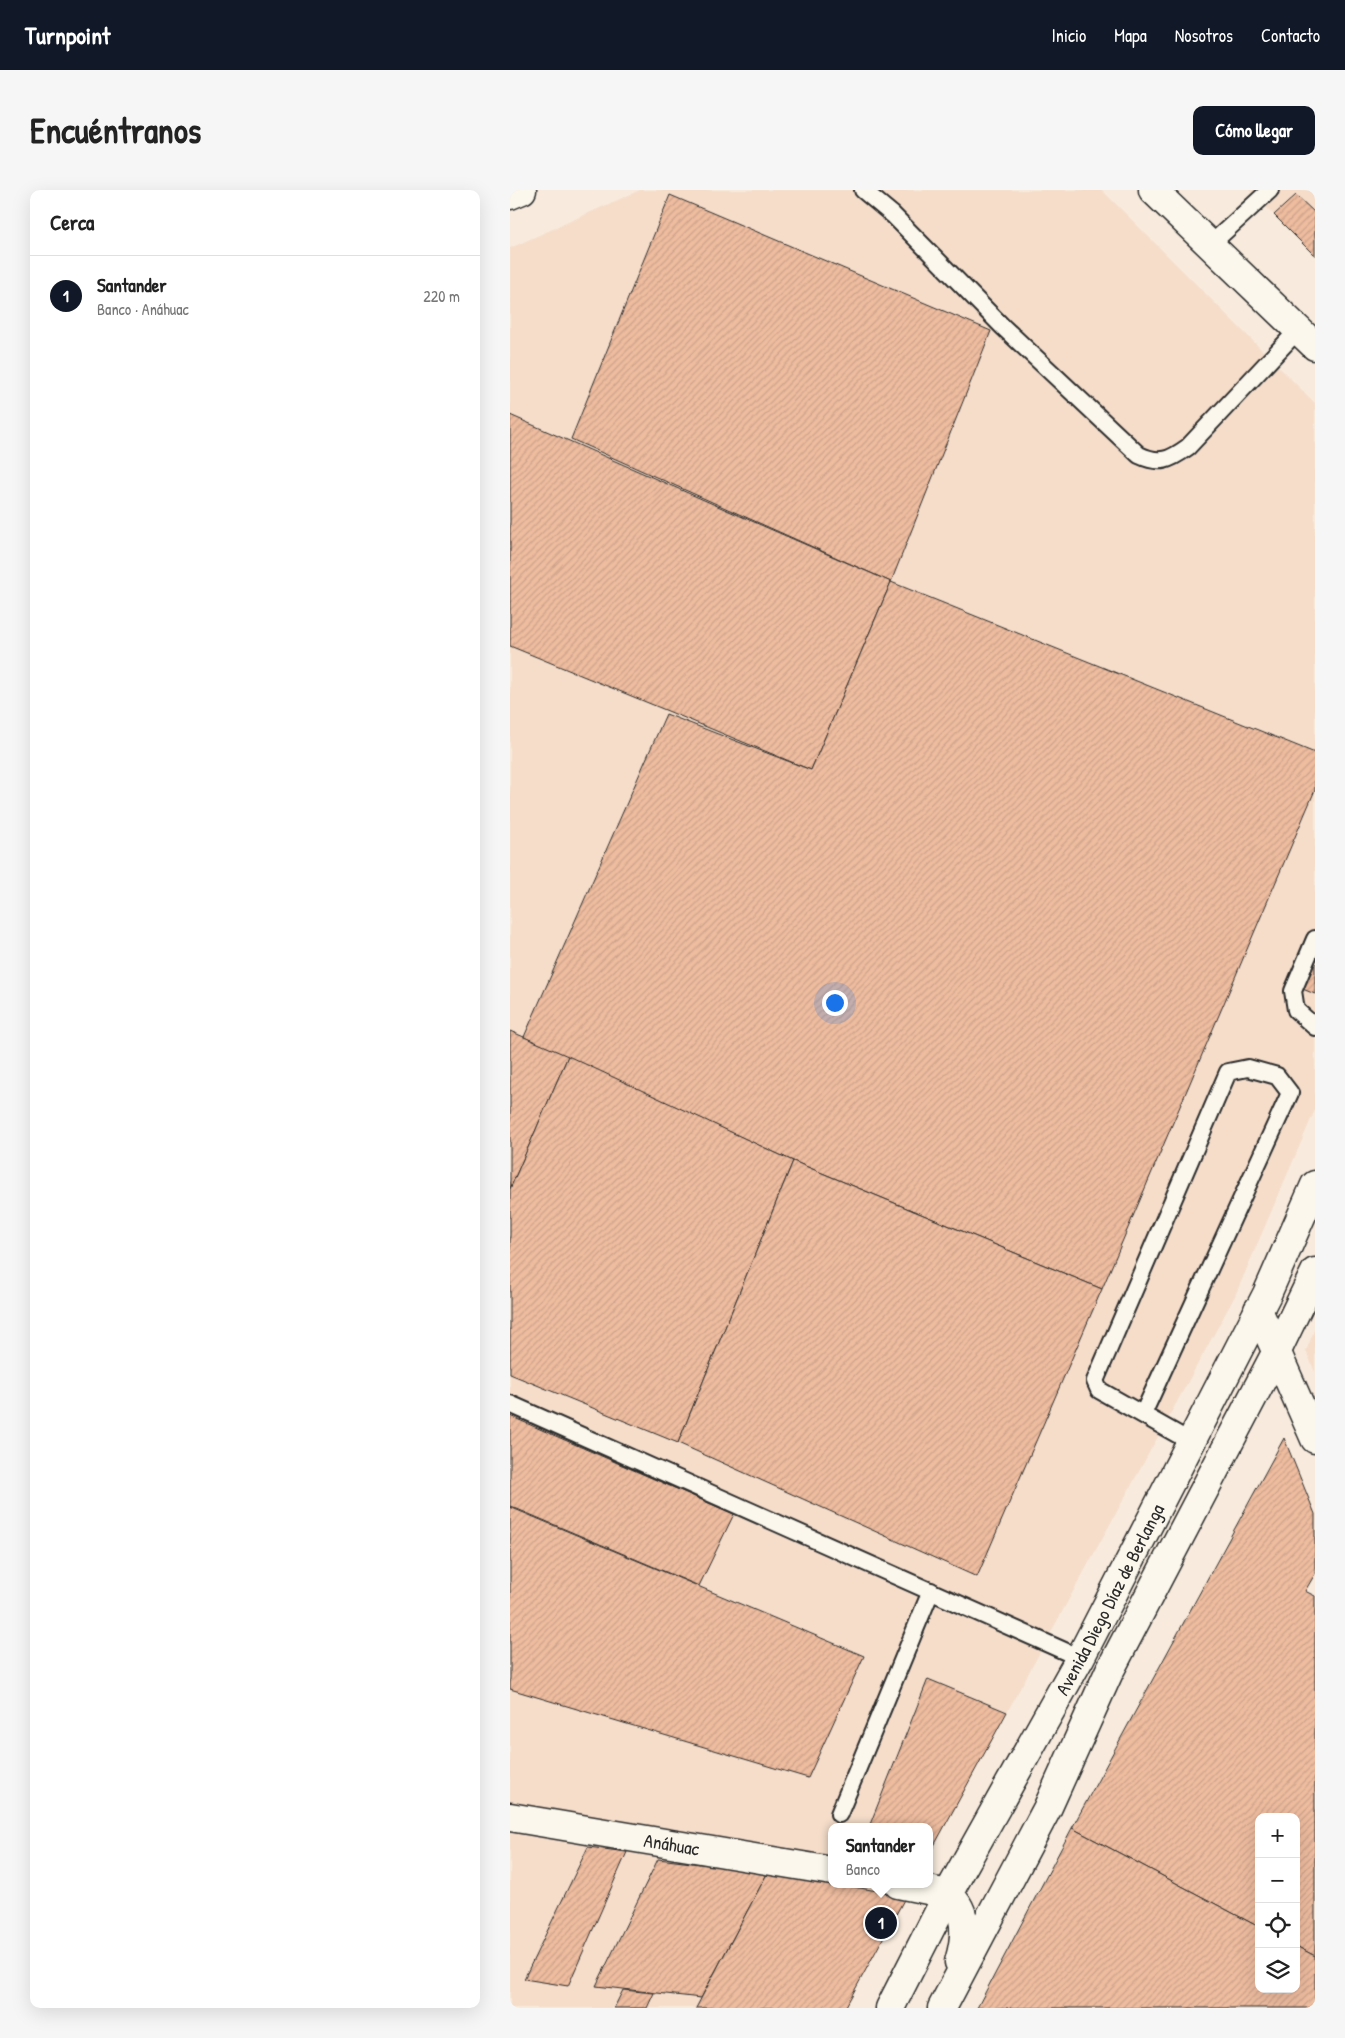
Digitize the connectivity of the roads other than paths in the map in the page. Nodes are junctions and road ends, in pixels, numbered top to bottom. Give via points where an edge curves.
1 (522, 190) edge
2 (863, 190) edge
3 (1153, 190) edge
4 (1270, 190) edge
5 (510, 195) edge
6 (1210, 245) junction
7 (1306, 338) edge
8 (1315, 939) edge
9 (1315, 1027) edge
10 (1315, 1185) edge
11 (1315, 1272) edge
12 (1258, 1310) junction
13 (1277, 1351) junction
14 (510, 1404) edge
15 (1143, 1414) junction
16 (1315, 1439) edge
17 (1191, 1442) junction
18 (931, 1591) junction
19 (1080, 1658) junction
20 (1048, 1810) junction
21 (839, 1814) dead end
22 (510, 1817) edge
23 (828, 1870) edge
24 (918, 1888) edge
25 (948, 1894) junction
26 (946, 2001) edge
27 (890, 2008) edge

1 - 5 main road
2 - 7 lane via 893,215 1003,327 1139,455 1149,460 1173,458 1188,447
3 - 6 main road
4 - 6 lane
6 - 7 main road
8 - 9 lane via 1293,991 1296,1010
10 - 12 main road, Avenida Diego Díaz de Berlanga
11 - 13 main road, Avenida Diego Díaz de Berlanga
12 - 13 main road
12 - 17 main road, Avenida Diego Díaz de Berlanga
13 - 16 main road
13 - 20 main road, Avenida Diego Díaz de Berlanga via 1109,1672
14 - 18 lane
15 - 15 lane via 1098,1390 1095,1381 1099,1370 1228,1072 1248,1068 1277,1076 1290,1093
15 - 17 lane
17 - 19 main road, Avenida Diego Díaz de Berlanga
18 - 19 lane
18 - 21 lane
19 - 20 main road via 1090,1667 1092,1675 1051,1781
19 - 25 main road, Avenida Diego Díaz de Berlanga
20 - 26 main road, Avenida Diego Díaz de Berlanga
22 - 23 main road, Anáhuac
24 - 25 main road
25 - 26 main road via 960,1907 965,1929 963,1948
25 - 27 main road, Avenida Diego Díaz de Berlanga

